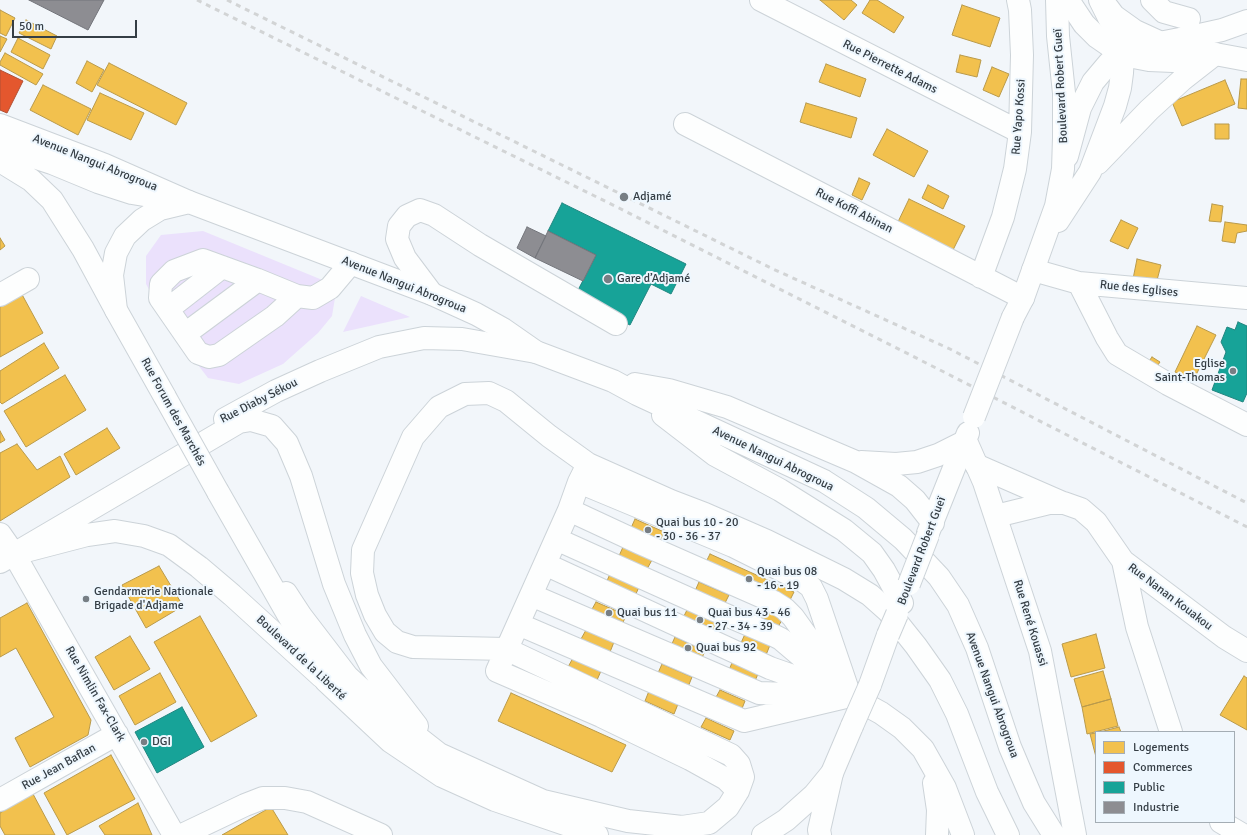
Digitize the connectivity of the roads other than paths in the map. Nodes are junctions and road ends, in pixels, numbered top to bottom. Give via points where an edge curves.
1 (761, 0) edge
2 (1018, 0) edge
3 (1057, 0) edge
4 (1068, 0) edge
5 (1101, 0) edge
6 (1152, 0) edge
7 (1189, 19) dead end
8 (1247, 21) edge
9 (1247, 30) edge
10 (1159, 42) junction
11 (1215, 54) junction
12 (1123, 55) junction
13 (1247, 60) edge
14 (685, 124) dead end
15 (0, 125) edge
16 (1020, 132) junction
17 (1, 151) edge
18 (1063, 169) junction
19 (1090, 172) junction
20 (189, 202) junction
21 (1044, 242) junction
22 (351, 263) junction
23 (1033, 270) junction
24 (981, 277) junction
25 (28, 279) dead end
26 (258, 280) junction
27 (1079, 283) junction
28 (432, 294) junction
29 (0, 295) edge
30 (297, 296) junction
31 (1023, 298) junction
32 (1247, 298) edge
33 (116, 310) junction
34 (616, 324) dead end
35 (185, 334) junction
36 (536, 352) junction
37 (613, 381) junction
38 (637, 394) junction
39 (1247, 425) edge
40 (966, 441) junction
41 (856, 462) junction
42 (976, 465) junction
43 (584, 473) junction
44 (220, 496) junction
45 (1064, 503) junction
46 (569, 510) junction
47 (996, 516) junction
48 (930, 529) junction
49 (556, 539) junction
50 (4, 549) edge
51 (1123, 561) junction
52 (545, 564) junction
53 (531, 595) junction
54 (903, 600) junction
55 (518, 624) junction
56 (506, 649) junction
57 (1247, 651) edge
58 (326, 681) junction
59 (850, 696) junction
60 (1171, 731) edge
61 (117, 734) junction
62 (923, 749) junction
63 (439, 754) junction
64 (832, 773) junction
65 (0, 800) edge
66 (1223, 823) edge
67 (174, 835) edge
68 (182, 835) edge
69 (381, 835) edge
70 (596, 835) edge
71 (763, 835) edge
72 (820, 835) edge
73 (937, 835) edge
74 (963, 835) edge
75 (1008, 835) edge
76 (1054, 835) edge
77 (1075, 835) edge
78 (1243, 835) edge

1 - 16 main road, Rue Pierrette Adams
2 - 16 main road, Rue Yapo Kossi via 1022,55
3 - 18 main road, Boulevard Robert Gueï via 1064,93
4 - 12 main road, Boulevard Robert Gueï via 1084,24 1097,37
5 - 10 main road via 1114,16 1130,28
5 - 12 main road, Boulevard Robert Gueï via 1116,32
6 - 7 main road via 1164,12
8 - 10 main road via 1177,41
9 - 11 main road
10 - 12 main road via 1138,47
11 - 12 main road via 1196,55 1173,61
11 - 13 main road
11 - 19 main road via 1149,110
12 - 18 main road via 1109,63 1093,82 1080,108
12 - 19 main road, Boulevard Robert Gueï via 1115,106
14 - 24 main road, Rue Koffi Abinan
15 - 20 main road, Avenue Nangui Abrogroua via 105,164
16 - 24 main road, Rue Yapo Kossi via 1015,169 1003,217
17 - 20 main road, Avenue Nangui Abrogroua via 52,163 132,193
17 - 33 main road, Rue Forum des Marchés via 52,200 83,249
18 - 21 main road, Boulevard Robert Gueï via 1056,206
19 - 21 main road, Boulevard Robert Gueï
20 - 22 main road, Avenue Nangui Abrogroua
20 - 33 main road via 160,209 142,220 125,236 116,253 112,275
21 - 23 main road, Boulevard Robert Gueï
22 - 28 main road, Avenue Nangui Abrogroua
22 - 30 main road via 330,288 313,298
23 - 27 main road, Rue des Eglises
23 - 31 main road, Boulevard Robert Gueï
24 - 31 main road, Rue Koffi Abinan
25 - 29 main road
26 - 30 main road
26 - 35 main road
26 - 35 main road via 203,260 174,271 161,284 160,298
27 - 32 main road, Rue des Eglises
27 - 39 main road via 1117,354
28 - 34 main road via 405,258 397,239 399,226 406,216 420,210 434,215 480,245
28 - 36 main road, Avenue Nangui Abrogroua via 489,322
30 - 35 main road via 275,316 219,355 209,357 198,353
31 - 40 main road, Boulevard Robert Gueï, bridge via 1013,317
33 - 44 main road, Rue Forum des Marchés, bridge
36 - 37 main road, Avenue Nangui Abrogroua
36 - 50 main road, Rue Diaby Sékou via 462,339 424,338 379,347 276,391 200,432
37 - 38 main road, Avenue Nangui Abrogroua
37 - 41 main road, Avenue Nangui Abrogroua via 669,390 727,408
38 - 54 main road via 716,455 780,490 844,530 872,553
38 - 76 main road, Avenue Nangui Abrogroua via 824,481 866,508 903,539 939,577 958,605 977,648 1020,773 1034,803
40 - 41 main road via 917,462
40 - 42 main road, Rue René Kouassi
40 - 48 main road, Boulevard Robert Gueï
41 - 48 main road via 899,486 915,500
42 - 45 main road
42 - 47 main road, Rue René Kouassi
43 - 46 main road
43 - 56 main road via 549,436 506,401 489,393 465,394 439,407 413,438 363,550 362,573 367,595 375,615 386,632 397,642 413,647
43 - 59 main road via 811,587
43 - 75 main road via 705,514 768,541 870,595 916,646 940,680
44 - 58 main road, Rue Forum des Marchés
44 - 63 main road via 236,514 301,616 347,676 393,718
45 - 47 main road, Rue Nanan Kouakou via 1048,503
45 - 51 main road, Rue Nanan Kouakou via 1081,508 1096,522
46 - 49 main road
46 - 59 main road via 785,609
47 - 77 main road, Rue René Kouassi via 1040,651
48 - 54 main road, Boulevard Robert Gueï, bridge
49 - 52 main road
49 - 59 main road via 775,636
50 - 58 main road, Boulevard de la Liberté via 115,531 144,536 169,545 232,595
50 - 61 main road, Rue Nimlin Fax-Clark
50 - 63 main road via 239,422 251,420 272,426 287,443 301,476 334,584 354,635 371,666
51 - 57 main road, Rue Nanan Kouakou via 1224,637
51 - 60 main road via 1137,627
52 - 53 main road
52 - 59 main road via 770,668
53 - 55 main road
53 - 59 main road via 759,694
54 - 64 main road, Boulevard Robert Gueï, bridge
55 - 56 main road
55 - 59 main road via 744,721
56 - 63 main road via 730,755 739,764 742,777 738,791 728,807 709,823 682,827 628,820 543,801
58 - 70 main road, Boulevard de la Liberté via 390,741 442,776 495,800
59 - 62 main road via 902,728
61 - 65 main road, Rue Jean Baflan
61 - 67 main road, Rue Nimlin Fax-Clark
62 - 73 main road via 934,782 938,810
62 - 74 main road via 945,788
64 - 71 main road, Boulevard Robert Gueï via 814,795 786,820
64 - 72 main road
66 - 78 main road
68 - 69 main road via 264,798 285,798 308,802

